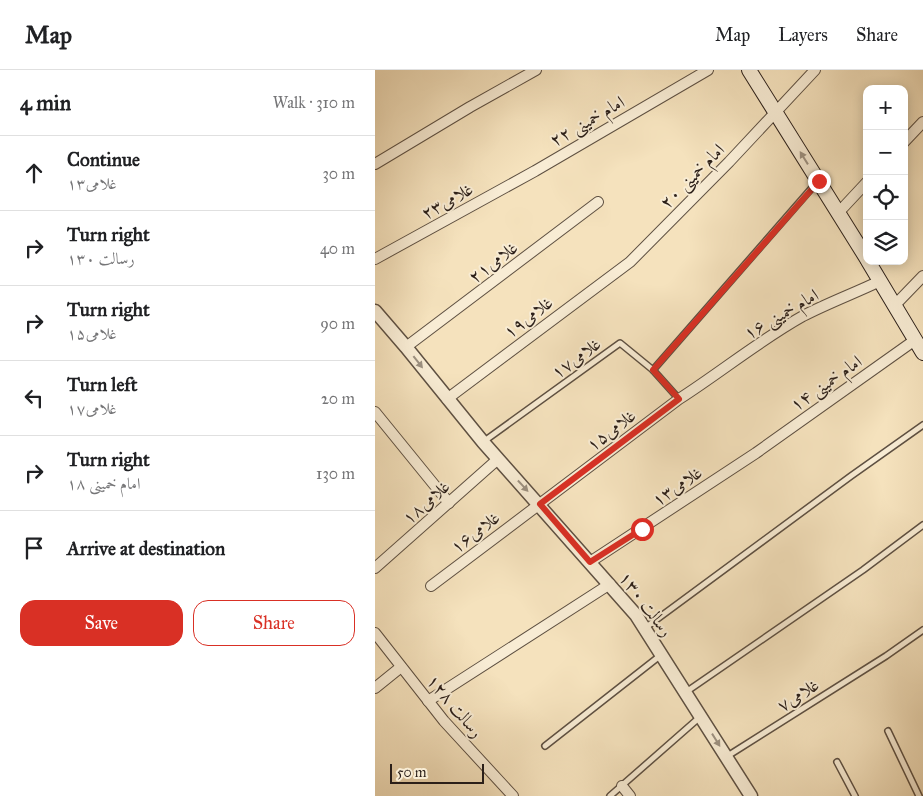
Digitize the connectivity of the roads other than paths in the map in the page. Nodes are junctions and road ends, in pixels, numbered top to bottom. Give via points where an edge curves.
1 (537, 70) edge
2 (708, 70) edge
3 (749, 70) edge
4 (815, 70) edge
5 (776, 113) junction
6 (923, 122) edge
7 (908, 138) edge
8 (375, 164) edge
9 (535, 171) joint
10 (819, 181) junction
11 (863, 186) edge
12 (599, 202) dead end
13 (839, 212) junction
14 (863, 252) edge
15 (375, 259) edge
16 (630, 262) joint
17 (871, 265) edge
18 (923, 276) edge
19 (880, 281) junction
20 (895, 305) junction
21 (376, 314) edge
22 (915, 340) junction
23 (406, 347) junction
24 (923, 353) edge
25 (653, 370) junction
26 (703, 384) joint
27 (447, 399) junction
28 (679, 399) junction
29 (375, 412) edge
30 (923, 425) edge
31 (483, 442) junction
32 (756, 453) joint
33 (498, 459) junction
34 (449, 503) junction
35 (540, 504) junction
36 (923, 525) edge
37 (590, 562) junction
38 (375, 568) edge
39 (610, 584) junction
40 (431, 586) dead end
41 (644, 628) junction
42 (923, 630) edge
43 (375, 634) edge
44 (661, 654) junction
45 (401, 666) junction
46 (375, 688) edge
47 (685, 692) junction
48 (428, 701) junction
49 (701, 717) junction
50 (888, 731) dead end
51 (545, 746) dead end
52 (726, 757) junction
53 (837, 762) dead end
54 (622, 786) junction
55 (513, 796) edge
56 (611, 796) edge
57 (630, 796) edge
58 (751, 796) edge
59 (855, 796) edge
60 (919, 796) edge

1 - 8 street
2 - 9 street, امام خمینی ۲۲
3 - 5 main road
4 - 5 street, امام خمینی ۲۰
10 -> 5 main road
5 - 16 street, امام خمینی ۲۰
6 - 7 street
9 - 15 street, غلامی۲۳
10 - 13 main road
10 - 25 lane
11 - 13 street
12 - 23 street, غلامی۲۱
13 - 14 main road
16 - 27 street, غلامی۱۹
17 - 19 main road
18 - 20 street
19 - 20 main road
19 - 26 street, امام خمینی ۱۶ via 803,316 725,366
20 - 22 main road
21 - 23 street, رسالت ۱۳۰
22 - 24 main road
22 - 32 street, امام خمینی ۱۴
23 -> 27 street, رسالت ۱۳۰
25 - 28 lane, غلامی۱۷
25 - 31 lane, غلامی۱۷ via 620,343
26 - 28 street, غلامی۱۵
27 - 31 street, رسالت ۱۳۰
28 - 35 street, غلامی۱۵
29 - 34 street
30 - 41 lane
31 - 33 street, رسالت ۱۳۰
32 - 37 street, غلامی۱۳
33 - 34 street, غلامی۱۸
33 -> 35 street, رسالت ۱۳۰
34 - 38 street, غلامی۱۸
35 - 37 street, رسالت ۱۳۰
35 - 40 street, غلامی۱۶
36 - 47 lane
37 - 39 street, رسالت ۱۳۰
39 - 41 street, رسالت ۱۳۰
39 - 48 street
41 - 44 street, رسالت ۱۳۰
42 - 52 lane, غلامی۷
43 - 45 street, رسالت ۱۲۸
44 - 47 street, رسالت ۱۳۰
44 - 51 lane
45 - 46 street
45 - 48 street, رسالت ۱۲۸
47 - 49 street, رسالت ۱۳۰
48 - 55 street, رسالت ۱۲۸
49 -> 52 street, رسالت ۱۳۰
49 - 54 lane
50 - 60 lane
52 - 58 street, رسالت ۱۳۰
53 - 59 lane
54 - 56 lane
54 - 57 street

